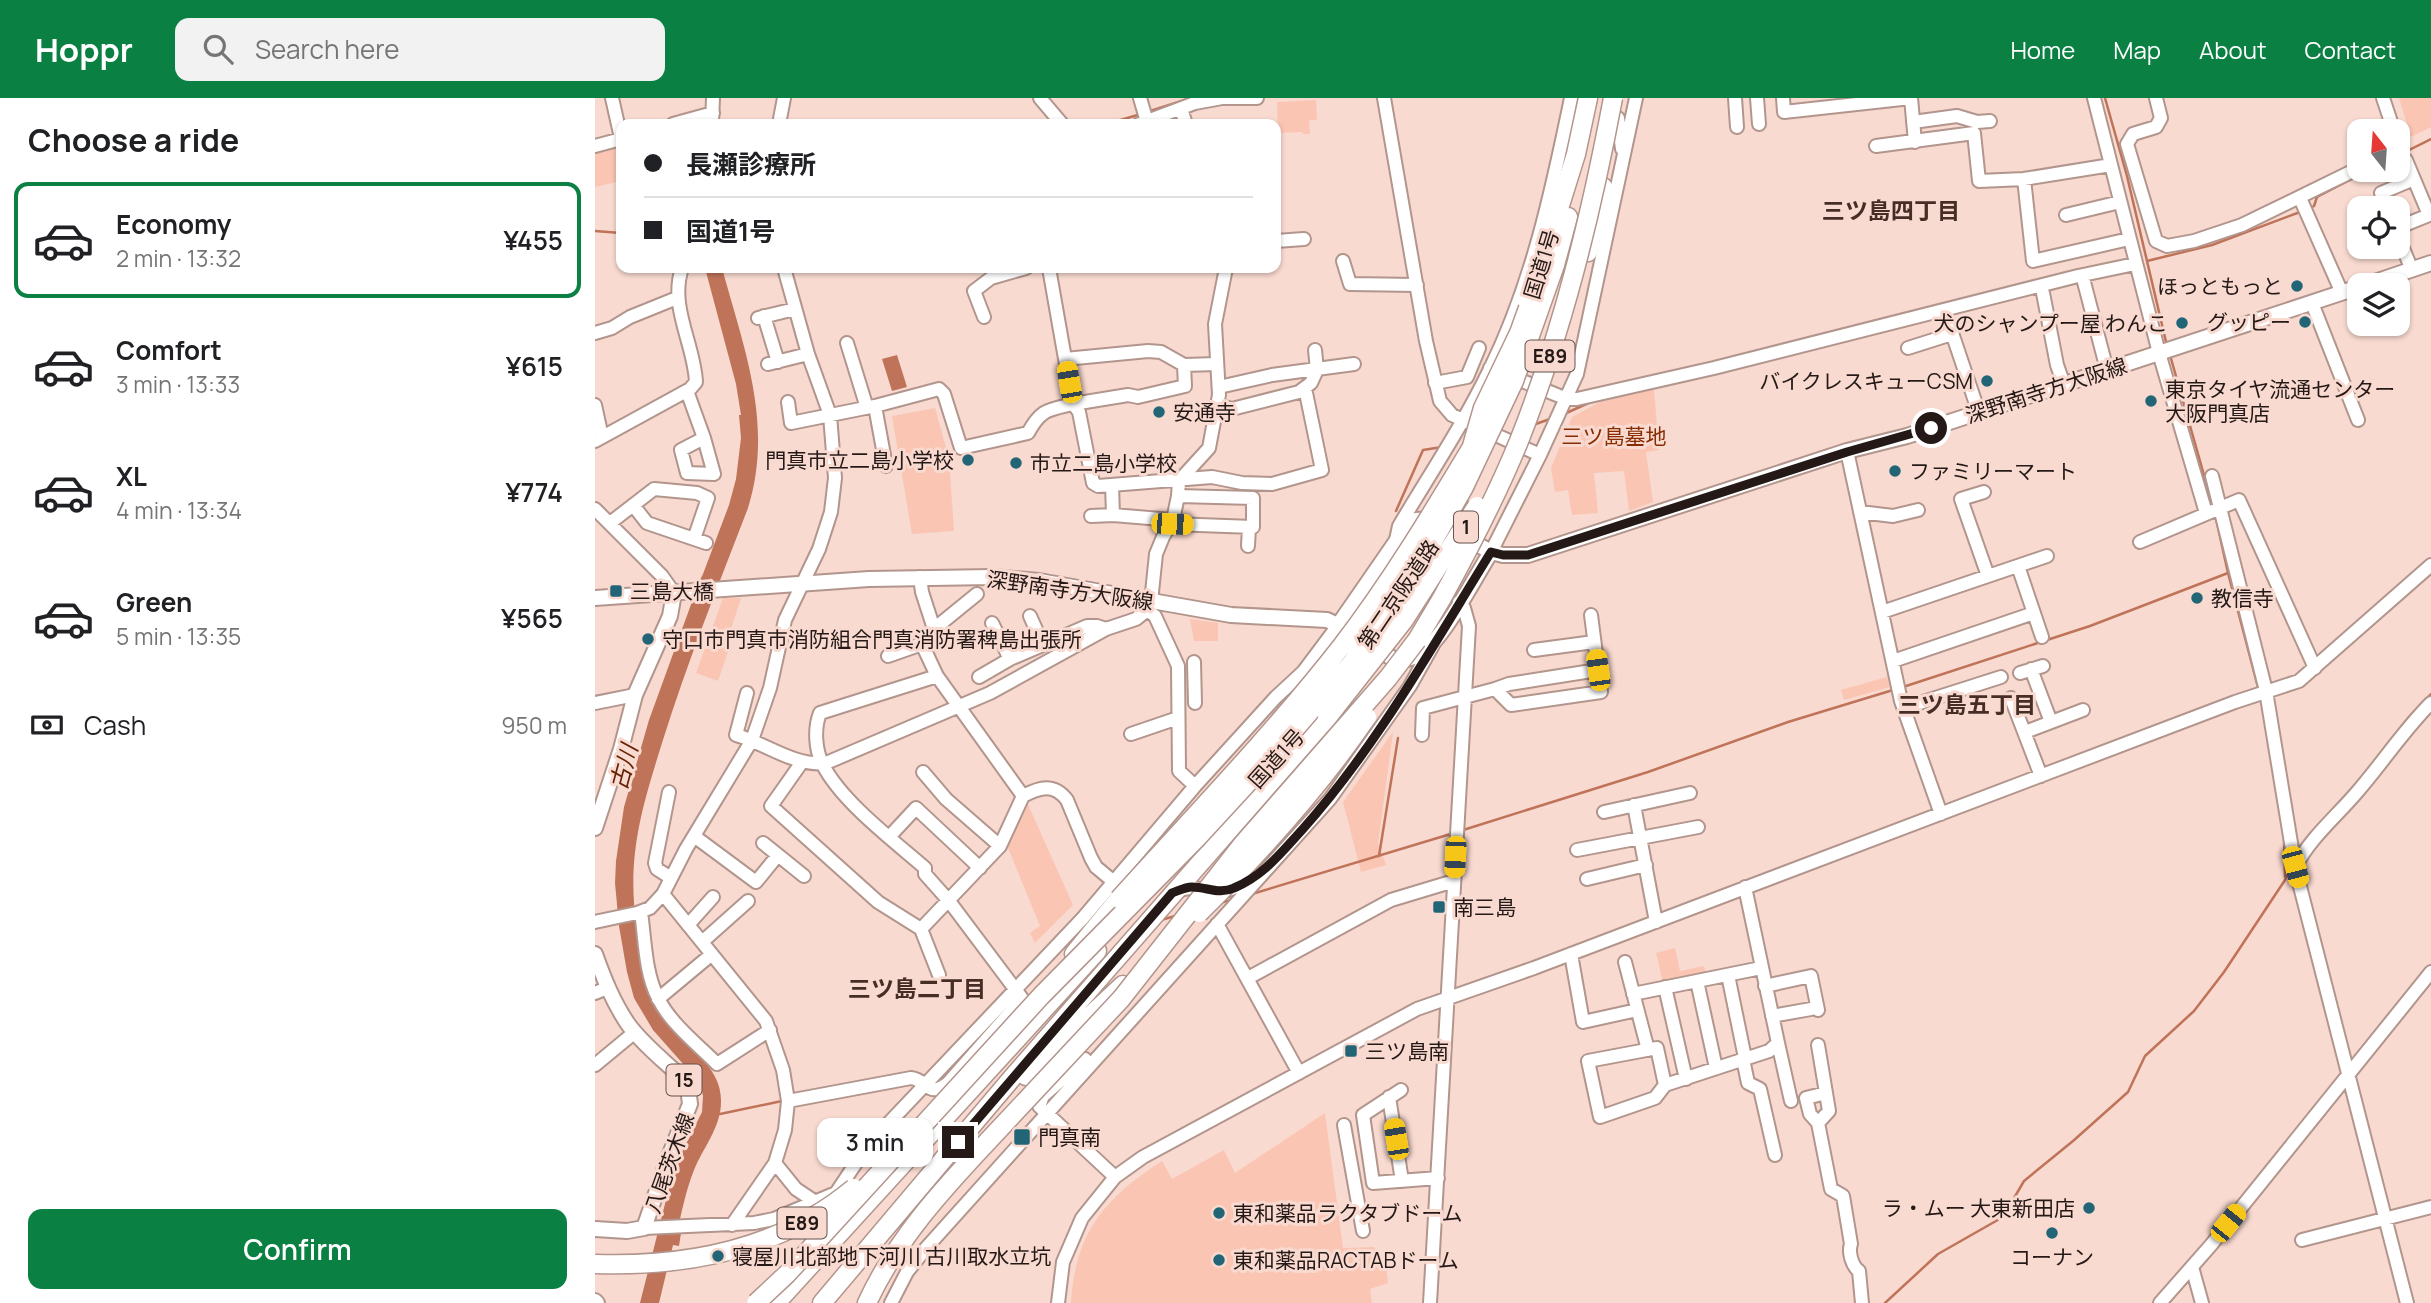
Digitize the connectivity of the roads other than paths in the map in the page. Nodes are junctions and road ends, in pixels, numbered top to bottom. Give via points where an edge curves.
1 (612, 98) edge
2 (713, 98) edge
3 (784, 98) edge
4 (1040, 98) edge
5 (1257, 98) edge
6 (1384, 98) edge
7 (1571, 98) edge
8 (1588, 98) edge
9 (1595, 98) edge
10 (1613, 98) edge
11 (1622, 98) edge
12 (1636, 98) edge
13 (1735, 98) edge
14 (1757, 98) edge
15 (1783, 98) edge
16 (2094, 98) edge
17 (2156, 98) edge
18 (2383, 98) edge
19 (1888, 99) edge
20 (1905, 99) edge
21 (1859, 101) edge
22 (1822, 103) edge
23 (1181, 109) junction
24 (1142, 114) edge
25 (1618, 118) junction
26 (617, 119) edge
27 (712, 119) edge
28 (780, 119) edge
29 (1058, 119) edge
30 (1184, 119) edge
31 (2389, 119) edge
32 (1990, 121) dead end
33 (1913, 122) junction
34 (1759, 124) dead end
35 (1737, 127) dead end
36 (616, 140) edge
37 (1915, 142) junction
38 (595, 146) edge
39 (1876, 146) dead end
40 (1576, 154) junction
41 (1623, 160) junction
42 (1558, 161) junction
43 (2111, 165) junction
44 (2410, 170) edge
45 (2347, 176) edge
46 (2024, 179) junction
47 (2414, 179) junction
48 (2382, 196) edge
49 (2120, 202) junction
50 (2304, 206) junction
51 (2066, 215) dead end
52 (2410, 223) edge
53 (1304, 239) dead end
54 (2129, 239) junction
55 (1281, 241) edge
56 (2407, 259) edge
57 (1329, 262) dead end
58 (2431, 263) edge
59 (2136, 264) junction
60 (1555, 265) junction
61 (2411, 270) junction
62 (680, 273) edge
63 (785, 273) edge
64 (1008, 273) edge
65 (1050, 273) edge
66 (1225, 273) edge
67 (2402, 273) edge
68 (2084, 282) dead end
69 (1417, 285) junction
70 (2347, 292) edge
71 (2043, 293) dead end
72 (2342, 293) junction
73 (677, 298) junction
74 (2312, 303) junction
75 (795, 309) junction
76 (984, 317) dead end
77 (1947, 318) dead end
78 (595, 333) edge
79 (1952, 334) junction
80 (847, 343) dead end
81 (1479, 348) dead end
82 (1908, 348) dead end
83 (1315, 350) dead end
84 (2166, 351) junction
85 (808, 354) junction
86 (1065, 359) junction
87 (1217, 364) junction
88 (1354, 364) dead end
89 (1184, 365) junction
90 (1317, 370) junction
91 (1496, 370) junction
92 (2107, 370) junction
93 (1435, 383) junction
94 (2064, 384) junction
95 (1219, 387) junction
96 (1305, 387) junction
97 (1537, 387) junction
98 (687, 391) junction
99 (1567, 399) junction
100 (788, 402) dead end
101 (1073, 404) junction
102 (1217, 405) junction
103 (595, 407) edge
104 (871, 407) junction
105 (1979, 413) junction
106 (830, 415) junction
107 (2358, 420) dead end
108 (1478, 426) junction
109 (704, 438) dead end
110 (599, 439) edge
111 (1508, 440) junction
112 (1847, 452) junction
113 (1540, 455) junction
114 (886, 466) dead end
115 (2212, 476) dead end
116 (1179, 481) junction
117 (1112, 485) junction
118 (1984, 492) dead end
119 (1178, 496) junction
120 (633, 505) junction
121 (2220, 507) junction
122 (595, 509) edge
123 (1918, 510) dead end
124 (1860, 512) junction
125 (2206, 513) junction
126 (1113, 515) junction
127 (1091, 516) dead end
128 (1173, 522) junction
129 (610, 523) junction
130 (1249, 527) junction
131 (2140, 542) dead end
132 (1395, 543) junction
133 (1248, 546) dead end
134 (1491, 552) junction
135 (2047, 556) dead end
136 (2431, 565) edge
137 (2018, 566) junction
138 (1988, 576) junction
139 (920, 577) junction
140 (805, 582) junction
141 (674, 593) junction
142 (977, 594) dead end
143 (595, 598) edge
144 (1459, 602) junction
145 (1149, 606) junction
146 (1882, 612) junction
147 (2034, 613) junction
148 (1591, 615) dead end
149 (1030, 616) dead end
150 (992, 623) dead end
151 (1339, 624) junction
152 (934, 629) junction
153 (1106, 629) junction
154 (2042, 637) dead end
155 (1437, 638) junction
156 (1417, 640) junction
157 (1594, 642) junction
158 (922, 644) junction
159 (1043, 645) junction
160 (1534, 650) dead end
161 (888, 656) dead end
162 (1208, 658) dead end
163 (1010, 659) junction
164 (1892, 660) junction
165 (1194, 662) junction
166 (1178, 666) junction
167 (2315, 668) junction
168 (2031, 669) dead end
169 (1598, 670) junction
170 (1303, 672) junction
171 (937, 676) junction
172 (979, 677) dead end
173 (2001, 677) dead end
174 (1495, 689) junction
175 (2266, 691) junction
176 (747, 693) dead end
177 (635, 695) junction
178 (2011, 698) dead end
179 (1465, 699) junction
180 (595, 703) edge
181 (1195, 703) dead end
182 (2431, 703) edge
183 (959, 707) junction
184 (1904, 708) junction
185 (2083, 710) dead end
186 (1322, 714) junction
187 (1178, 718) junction
188 (2051, 722) junction
189 (2025, 732) junction
190 (1131, 734) dead end
191 (1422, 734) dead end
192 (1375, 736) junction
193 (752, 740) junction
194 (802, 762) junction
195 (822, 764) junction
196 (923, 772) dead end
197 (2041, 776) junction
198 (1195, 786) junction
199 (669, 792) dead end
200 (1690, 793) dead end
201 (1023, 796) junction
202 (1634, 805) junction
203 (1604, 811) dead end
204 (1941, 814) junction
205 (596, 823) edge
206 (1697, 827) dead end
207 (694, 836) junction
208 (889, 837) junction
209 (1641, 838) junction
210 (763, 843) dead end
211 (1000, 846) junction
212 (1577, 850) dead end
213 (778, 855) junction
214 (1646, 865) junction
215 (980, 867) junction
216 (2295, 867) junction
217 (1265, 871) junction
218 (804, 876) dead end
219 (671, 878) junction
220 (1587, 878) dead end
221 (1454, 881) junction
222 (1745, 887) junction
223 (1117, 891) junction
224 (1172, 893) junction
225 (663, 894) junction
226 (713, 897) dead end
227 (748, 901) dead end
228 (949, 901) junction
229 (639, 913) junction
230 (601, 921) edge
231 (1656, 922) junction
232 (1217, 924) junction
233 (688, 925) junction
234 (922, 929) junction
235 (702, 942) junction
236 (595, 954) edge
237 (712, 954) junction
238 (1571, 954) junction
239 (1625, 962) dead end
240 (1761, 968) junction
241 (2431, 972) edge
242 (939, 975) dead end
243 (1728, 975) junction
244 (1248, 978) junction
245 (1697, 981) junction
246 (1765, 986) junction
247 (1665, 987) junction
248 (601, 990) edge
249 (1633, 994) junction
250 (1025, 997) junction
251 (658, 999) junction
252 (1446, 999) junction
253 (1637, 1010) junction
254 (1772, 1016) junction
255 (1028, 1025) junction
256 (769, 1030) junction
257 (635, 1032) junction
258 (1777, 1044) junction
259 (1818, 1045) dead end
260 (1648, 1050) junction
261 (1744, 1059) junction
262 (595, 1065) edge
263 (1716, 1068) junction
264 (1299, 1073) junction
265 (2348, 1073) junction
266 (1686, 1079) junction
267 (962, 1083) junction
268 (1665, 1085) junction
269 (924, 1086) junction
270 (1401, 1090) dead end
271 (1826, 1093) junction
272 (1389, 1097) junction
273 (788, 1101) junction
274 (1791, 1101) dead end
275 (988, 1106) junction
276 (1046, 1114) junction
277 (1818, 1123) junction
278 (1343, 1125) dead end
279 (1368, 1151) junction
280 (1349, 1155) junction
281 (1775, 1155) dead end
282 (775, 1163) junction
283 (1115, 1177) junction
284 (1438, 1178) junction
285 (1402, 1181) junction
286 (835, 1193) junction
287 (814, 1201) junction
288 (2431, 1207) edge
289 (2385, 1218) junction
290 (731, 1225) junction
291 (647, 1227) junction
292 (595, 1228) edge
293 (1363, 1231) dead end
294 (2302, 1240) dead end
295 (815, 1261) junction
296 (595, 1264) edge
297 (2192, 1267) junction
298 (756, 1303) edge
299 (776, 1303) edge
300 (822, 1303) edge
301 (865, 1303) edge
302 (891, 1303) edge
303 (1058, 1303) edge
304 (1430, 1303) edge
305 (1862, 1303) edge
306 (2160, 1303) edge
307 (2202, 1303) edge
308 (2407, 1303) edge

1 - 26 street
2 - 27 street
3 - 28 street
4 - 29 street
5 - 23 street via 1222,99
6 - 69 street
7 - 42 street
8 - 40 highway, 国道1号 / 1
9 - 60 highway, 第二京阪道路 / E89
10 - 156 highway, 第二京阪道路 / E89, bridge via 1591,211 1536,394 1468,551
11 - 25 highway, 国道1号 / 1
12 - 41 street
13 - 35 street
14 - 34 street
15 - 22 street via 1784,112
16 - 43 street
17 - 50 street via 2161,118 2156,127 2133,134 2127,144 2156,241 2167,246 2194,241
18 - 31 street
19 - 20 street
19 - 21 street
20 - 33 street via 1911,98
21 - 22 street
23 - 24 street
23 - 30 street
25 - 41 street
25 - 97 highway, 国道1号 / 1, bridge via 1596,223 1570,313
32 - 33 street via 1957,116
33 - 37 street
36 - 38 street
37 - 39 street
37 - 46 street via 1974,133 1979,181
40 - 42 highway
40 - 91 highway, 国道1号 / 1, bridge via 1520,333
41 - 99 street via 1583,354
42 - 91 street
43 - 46 street
43 - 49 street
44 - 47 street
45 - 50 street
46 - 54 street via 2033,261
47 - 48 street
47 - 52 street via 2429,215
49 - 51 street
49 - 54 street
50 - 72 street
53 - 55 street
54 - 59 street
56 - 61 street
57 - 69 street via 1347,261 1350,284
58 - 61 main road
59 - 84 street
59 - 99 street via 1714,368
60 - 223 highway, bridge via 1508,381 1425,526 1376,598 1290,709
60 - 250 highway, 第二京阪道路 / E89, bridge via 1495,426 1428,550 1351,664 1198,837
61 - 67 main road
62 - 73 street
63 - 75 street
64 - 76 street via 991,278 974,291
65 - 86 street
66 - 87 street via 1215,324
68 - 92 street
69 - 93 street
70 - 72 main road, 深野南寺方大阪線
71 - 94 street
72 - 74 main road, 深野南寺方大阪線
73 - 78 street
73 - 98 street via 696,373 696,382
74 - 84 main road, 深野南寺方大阪線
74 - 107 street
75 - 85 street
75 - 85 street via 761,317 773,363
77 - 79 street
79 - 82 street
79 - 105 street
80 - 104 street
81 - 93 street via 1467,377
83 - 90 street
84 - 92 main road, 深野南寺方大阪線
84 - 125 street
85 - 106 street
86 - 89 street via 1148,351 1161,352
86 - 101 street
87 - 89 street
87 - 95 street
88 - 90 street
89 - 101 street via 1185,386
90 - 95 street
90 - 96 street
91 - 97 street
91 - 108 highway, 国道1号 / 1, bridge
92 - 94 main road, 深野南寺方大阪線
93 - 108 street via 1444,407
94 - 105 main road, 深野南寺方大阪線
95 - 102 street
96 - 102 street via 1232,408
96 - 116 street via 1322,470 1272,484 1212,477
97 - 99 street
97 - 111 highway, 国道1号 / 1, bridge
98 - 109 street
98 - 110 street
99 - 113 street
100 - 106 street via 791,423
101 - 104 street via 1043,411 1028,433 961,448 939,389
101 - 117 street via 1079,412 1093,483
102 - 116 street via 1209,449
103 - 110 street
104 - 106 street
104 - 114 street
105 - 112 main road, 深野南寺方大阪線
106 - 140 street via 835,478 831,512
108 - 111 street
108 - 132 street via 1399,526
108 - 186 highway, 国道1号 / 1, bridge via 1458,492 1429,555
111 - 113 street
111 - 186 highway, 国道1号 / 1, bridge via 1469,522 1421,596
112 - 124 street
112 - 134 main road, 深野南寺方大阪線 via 1528,555
113 - 134 street
115 - 121 street
116 - 117 street
116 - 119 street
117 - 126 street
118 - 138 street via 1961,499
119 - 128 street
119 - 130 street via 1253,498 1253,527
120 - 120 street via 647,523 700,541 708,498 654,489
120 - 129 street
121 - 125 street
121 - 167 street via 2239,500
121 - 175 street
122 - 129 street
123 - 124 street via 1893,516
124 - 146 street
125 - 131 street
126 - 127 street
126 - 128 street
128 - 130 street
128 - 145 street via 1156,554
129 - 141 street
130 - 133 street
132 - 134 main road, 深野南寺方大阪線 via 1409,524 1423,518
132 - 151 main road, 深野南寺方大阪線
134 - 144 main road, 深野南寺方大阪線
135 - 137 street
136 - 167 street
137 - 138 street
137 - 147 street
138 - 146 street
139 - 140 main road, 深野南寺方大阪線
139 - 145 main road, 深野南寺方大阪線 via 1014,578
139 - 152 street
140 - 141 main road, 深野南寺方大阪線
140 - 193 street via 785,620 770,688
141 - 143 main road
141 - 177 main road via 670,617
142 - 152 street
144 - 155 main road, 深野南寺方大阪線
144 - 179 street via 1469,626
145 - 151 main road, 深野南寺方大阪線
145 - 153 street via 1136,619
145 - 166 street
146 - 164 street
147 - 154 street
147 - 164 street
148 - 157 street
149 - 159 street
150 - 163 street
151 - 155 main road, 深野南寺方大阪線 via 1397,661 1415,657
151 - 170 street
152 - 158 street
153 - 159 street via 1087,626
153 - 183 street
155 - 192 street
156 - 275 highway, bridge via 1346,747 1293,816 1112,997
156 - 301 highway, E89, bridge via 1250,834 1121,999 946,1186 900,1244
157 - 160 street
157 - 169 street
158 - 161 street
158 - 171 street
159 - 163 street
162 - 165 street
163 - 172 street
164 - 184 street
165 - 166 street
165 - 181 street
166 - 187 street
167 - 175 street via 2299,681
168 - 188 street
169 - 174 street
169 - 174 street via 1601,692 1511,705
170 - 192 street
170 - 198 street
171 - 183 street
171 - 195 street via 820,713 814,727
173 - 184 street
174 - 179 street
175 - 197 street
175 - 216 street
176 - 193 street via 736,736
177 - 180 street
177 - 205 main road
178 - 189 street
179 - 191 street via 1423,708
179 - 221 street
182 - 216 street via 2302,853
183 - 195 street
183 - 201 street
184 - 204 street
185 - 188 street
186 - 224 highway, 国道1号 / 1
186 - 255 highway, 国道1号 / 1
187 - 190 street
187 - 198 street via 1179,771
188 - 189 street
189 - 197 street
192 - 217 street via 1330,799
193 - 194 street
193 - 207 street
194 - 195 street
194 - 234 street via 771,806 877,902
195 - 208 street via 847,797
196 - 211 street via 946,799
197 - 204 street
198 - 223 street
199 - 219 street via 655,863
200 - 202 street
201 - 211 street
201 - 223 street via 1046,787 1060,791 1096,867
202 - 203 street
202 - 209 street
204 - 222 street
206 - 209 street
207 - 213 street via 756,882
207 - 219 street
208 - 215 street via 916,808
208 - 228 street via 925,868 925,874
209 - 212 street
209 - 214 street
210 - 213 street
211 - 215 street
213 - 218 street
214 - 220 street
214 - 231 street
215 - 228 street
216 - 265 street
217 - 224 street via 1225,891 1195,887
217 - 232 street
219 - 225 street
221 - 244 street via 1391,900
221 - 252 street
222 - 231 street
222 - 240 street
223 - 250 street
223 - 255 highway
224 - 275 highway, 国道1号 / 1
225 - 229 street
225 - 233 street
226 - 233 street
227 - 235 street
228 - 234 street
228 - 250 street
229 - 230 street
229 - 251 street
231 - 238 street
232 - 244 street
232 - 276 street via 1087,1058
233 - 235 street
234 - 242 street
235 - 237 street
236 - 248 main road, 八尾茨木線 / 15
237 - 251 street
237 - 256 street
238 - 252 street
238 - 253 street via 1583,1022
239 - 249 street
240 - 243 street
240 - 246 street
241 - 265 street
243 - 245 street
243 - 261 street
244 - 264 street
245 - 247 street
245 - 263 street
246 - 254 street
246 - 254 street via 1811,975 1815,1009
247 - 249 street
247 - 266 street
248 - 257 main road, 八尾茨木線 / 15
249 - 253 street
250 - 267 highway, E89, bridge
250 - 269 street
251 - 256 street via 716,1064
252 - 264 street via 1417,1009
252 - 284 street
253 - 260 street
254 - 258 street
255 - 295 highway, 国道1号 / 1
256 - 273 street
257 - 262 street
257 - 291 main road, 八尾茨木線 / 15 via 684,1080 690,1104
258 - 261 street
258 - 274 street
259 - 271 street
260 - 268 street via 1657,1048
260 - 268 street via 1588,1061 1600,1117 1654,1098
261 - 263 street
261 - 281 street via 1748,1083 1760,1089
263 - 266 street
264 - 283 street via 1143,1157
265 - 289 street
265 - 297 street
266 - 268 street
267 - 296 highway, E89, bridge via 858,1184 792,1229 745,1247 692,1259
267 - 298 highway, E89, bridge
269 - 273 street via 911,1078
269 - 286 street via 868,1146
270 - 272 street
271 - 277 street via 1829,1111
271 - 277 street via 1806,1098
272 - 279 street via 1363,1115
272 - 285 street
273 - 282 street
275 - 300 highway, 国道1号 / 1
276 - 283 street
276 - 302 street via 927,1247
277 - 305 street via 1831,1189 1843,1196
278 - 280 street
279 - 280 street
279 - 285 street via 1373,1183
280 - 293 street
282 - 287 street via 796,1189
282 - 290 street
283 - 303 street via 1082,1218 1072,1239 1063,1262
284 - 285 street
284 - 304 street
286 - 287 street
286 - 295 street
287 - 290 street via 774,1219
288 - 289 street
289 - 294 street
289 - 308 street
290 - 291 street
291 - 292 main road, 八尾茨木線 via 627,1231
295 - 299 highway, 国道1号 / 1
297 - 306 street
297 - 307 street

